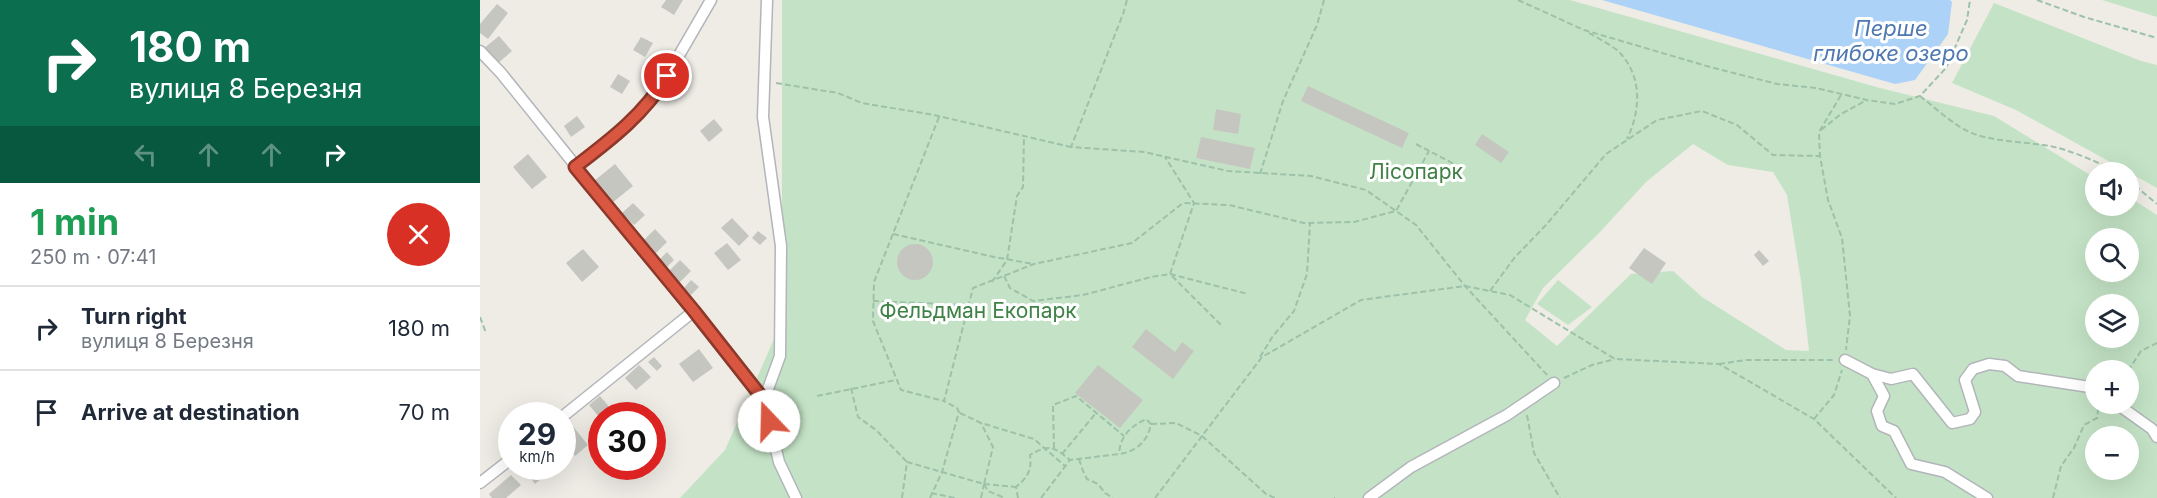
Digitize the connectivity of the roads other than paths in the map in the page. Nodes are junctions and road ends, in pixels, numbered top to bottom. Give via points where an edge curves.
1 (711, 0) edge
2 (767, 0) edge
3 (480, 51) edge
4 (575, 167) junction
5 (694, 311) junction
6 (1845, 360) road end
7 (1872, 374) junction
8 (1554, 382) road end
9 (2085, 386) edge
10 (764, 400) junction
11 (576, 406) edge
12 (2131, 414) edge
13 (2157, 437) edge
14 (498, 469) edge
15 (480, 483) edge
16 (796, 498) edge
17 (1369, 498) edge
18 (1987, 498) edge

1 - 4 street via 656,95 614,137
2 - 10 street via 763,117 781,246 780,356
3 - 4 street
4 - 5 street
5 - 10 street
5 - 11 street
6 - 7 street
7 - 9 street via 1891,379 1913,374 1952,423 1970,419 1976,412 1965,380 1973,369 1989,364 2005,366 2018,376
7 - 18 street via 1884,396 1877,411 1882,426 1894,431 1911,464 1945,472
8 - 17 street via 1507,416 1411,467
10 - 16 street via 779,462
12 - 13 street
14 - 15 street

